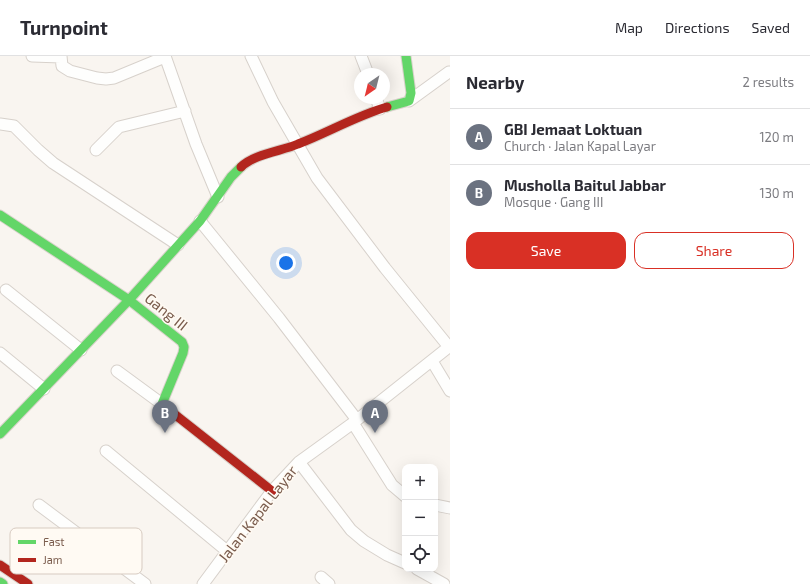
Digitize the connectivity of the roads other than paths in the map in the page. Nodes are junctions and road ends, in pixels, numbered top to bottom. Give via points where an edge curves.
1 (32, 56) edge
2 (251, 56) edge
3 (362, 56) edge
4 (406, 56) edge
5 (61, 57) edge
6 (165, 57) edge
7 (366, 68) edge
8 (449, 72) edge
9 (409, 101) junction
10 (378, 104) edge
11 (380, 109) junction
12 (185, 111) junction
13 (0, 124) edge
14 (297, 145) junction
15 (96, 150) dead end
16 (218, 197) junction
17 (0, 215) edge
18 (200, 221) junction
19 (178, 245) junction
20 (6, 290) dead end
21 (129, 300) junction
22 (450, 347) edge
23 (81, 350) junction
24 (0, 353) edge
25 (432, 361) junction
26 (117, 371) dead end
27 (44, 389) junction
28 (450, 391) edge
29 (162, 404) junction
30 (355, 422) junction
31 (0, 434) edge
32 (106, 451) dead end
33 (298, 462) junction
34 (272, 491) junction
35 (402, 493) edge
36 (39, 505) dead end
37 (438, 506) edge
38 (450, 508) edge
39 (70, 528) edge
40 (227, 552) junction
41 (402, 562) edge
42 (0, 564) edge
43 (10, 571) edge
44 (422, 572) edge
45 (14, 574) edge
46 (132, 574) edge
47 (0, 582) edge
48 (3, 584) edge
49 (28, 584) edge
50 (145, 584) edge
51 (203, 584) edge
52 (444, 584) edge

1 - 5 street
2 - 14 street
3 - 7 street
4 - 9 street via 411,93
5 - 6 street via 61,63 65,68 106,79
6 - 12 street
8 - 9 street
9 - 11 street
10 - 11 street
11 - 14 street
12 - 15 street via 119,127
12 - 16 street
13 - 19 street via 14,126 53,163
14 - 16 street via 245,163 231,177
14 - 22 street via 317,178 385,268
16 - 18 street
17 - 21 street, Gang III
18 - 19 street
18 - 30 street via 279,318
19 - 21 street
20 - 23 street
21 - 23 street
21 - 29 street, Gang III via 182,342 184,347
22 - 25 street, Jalan Kapal Layar
23 - 27 street
24 - 27 street
25 - 28 street
25 - 30 street, Jalan Kapal Layar
26 - 29 street
27 - 31 street
29 - 34 street
30 - 33 street, Jalan Kapal Layar
30 - 35 street via 392,485
32 - 40 street
33 - 34 street, Jalan Kapal Layar
33 - 41 street via 351,530 364,541
34 - 40 street, Jalan Kapal Layar
36 - 39 street
37 - 38 street
40 - 51 street, Jalan Kapal Layar
42 - 43 street
44 - 52 street
45 - 49 street
46 - 50 street
47 - 48 street

